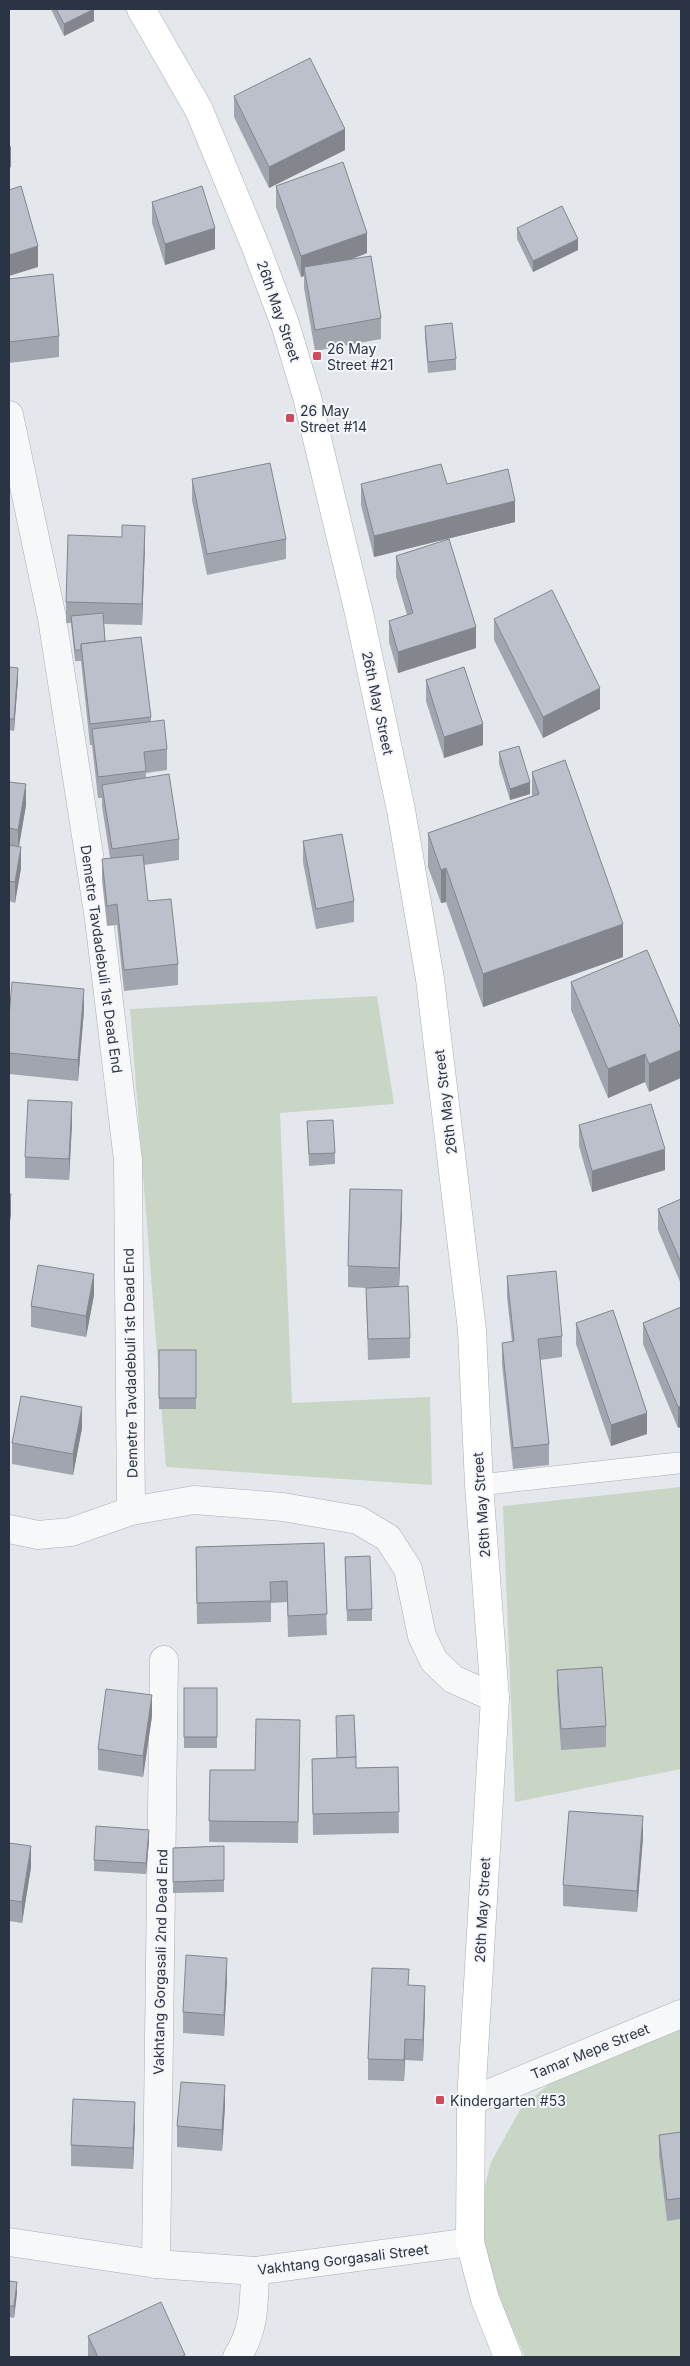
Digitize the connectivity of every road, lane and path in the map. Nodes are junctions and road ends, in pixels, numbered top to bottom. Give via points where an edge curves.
1 (141, 9) edge
2 (9, 415) edge
3 (678, 1463) dead end
4 (480, 1485) junction
5 (131, 1511) junction
6 (9, 1529) edge
7 (164, 1660) dead end
8 (495, 1698) junction
9 (681, 2014) edge
10 (471, 2101) junction
11 (9, 2242) edge
12 (470, 2242) junction
13 (156, 2264) junction
14 (255, 2271) junction
15 (237, 2357) edge
16 (508, 2357) edge

1 - 4 street, 26th May Street via 199,110 285,324 307,397 359,613 401,810 430,979 472,1330
2 - 5 street, Demetre Tavdadebuli 1st Dead End via 52,618 99,918 128,1160
3 - 4 lane
4 - 8 street, 26th May Street
5 - 6 street via 71,1532 38,1535
5 - 8 street via 194,1500 283,1506 358,1520 388,1538 408,1570 422,1636 434,1660 453,1679
7 - 13 street, Vakhtang Gorgasali 2nd Dead End
8 - 10 street, 26th May Street
9 - 10 street, Tamar Mepe Street
10 - 12 street, 26th May Street
11 - 13 street, Vakhtang Gorgasali Street
12 - 14 street, Vakhtang Gorgasali Street
12 - 16 street, 26th May Street via 484,2299
13 - 14 street, Vakhtang Gorgasali Street
14 - 15 street via 254,2318 247,2343

